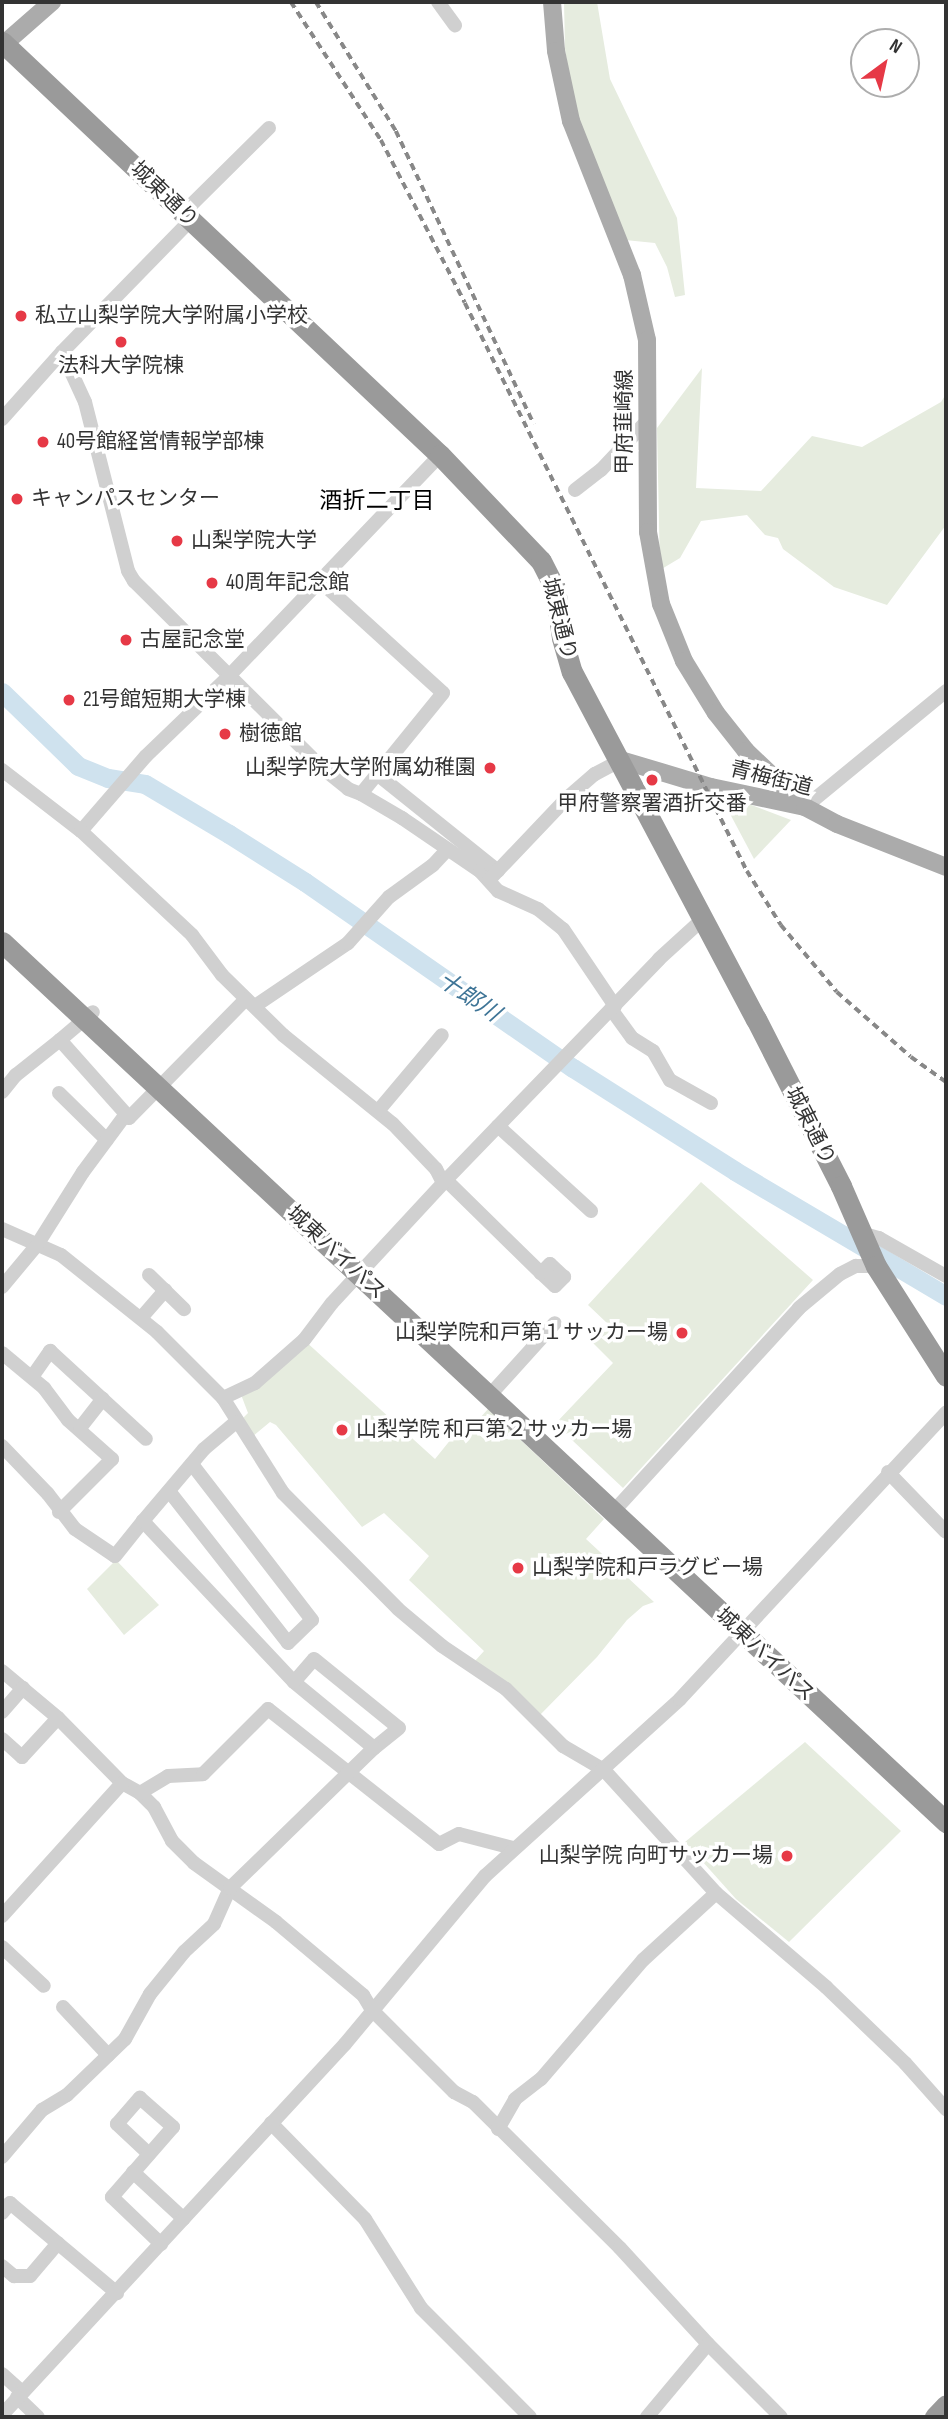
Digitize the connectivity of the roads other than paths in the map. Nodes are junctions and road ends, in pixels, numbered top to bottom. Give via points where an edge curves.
1 (52, 2) edge
2 (438, 2) edge
3 (552, 2) edge
4 (455, 25) dead end
5 (3, 43) edge
6 (269, 128) dead end
7 (187, 217) junction
8 (62, 352) junction
9 (2, 419) edge
10 (647, 421) junction
11 (440, 455) junction
12 (575, 490) dead end
13 (320, 582) junction
14 (228, 677) junction
15 (946, 691) edge
16 (621, 760) junction
17 (2, 770) edge
18 (377, 774) junction
19 (360, 794) junction
20 (805, 807) junction
21 (81, 831) junction
22 (447, 850) junction
23 (946, 867) edge
24 (494, 875) junction
25 (703, 919) junction
26 (2, 927) edge
27 (2, 942) edge
28 (250, 1003) junction
29 (613, 1007) junction
30 (89, 1016) junction
31 (442, 1035) dead end
32 (60, 1040) junction
33 (162, 1083) junction
34 (2, 1092) edge
35 (59, 1093) dead end
36 (711, 1103) dead end
37 (378, 1111) junction
38 (126, 1114) junction
39 (498, 1126) junction
40 (107, 1140) junction
41 (444, 1182) junction
42 (591, 1211) dead end
43 (2, 1229) edge
44 (861, 1233) junction
45 (37, 1245) junction
46 (876, 1266) junction
47 (362, 1270) junction
48 (541, 1273) dead end
49 (149, 1275) dead end
50 (946, 1276) edge
51 (2, 1287) edge
52 (165, 1290) junction
53 (184, 1309) dead end
54 (141, 1318) junction
55 (555, 1323) dead end
56 (2, 1353) edge
57 (946, 1376) edge
58 (32, 1377) junction
59 (492, 1392) junction
60 (223, 1398) junction
61 (103, 1399) junction
62 (946, 1413) edge
63 (236, 1422) junction
64 (80, 1428) junction
65 (146, 1439) dead end
66 (2, 1446) edge
67 (192, 1464) junction
68 (888, 1472) junction
69 (169, 1491) junction
70 (617, 1508) junction
71 (59, 1512) junction
72 (143, 1521) junction
73 (946, 1532) edge
74 (270, 1620) junction
75 (746, 1628) junction
76 (251, 1639) junction
77 (2, 1671) edge
78 (294, 1682) junction
79 (23, 1688) junction
80 (2, 1712) edge
81 (58, 1718) junction
82 (2, 1739) edge
83 (374, 1748) junction
84 (604, 1770) junction
85 (351, 1772) junction
86 (122, 1783) junction
87 (140, 1793) junction
88 (946, 1806) edge
89 (946, 1822) edge
90 (513, 1848) junction
91 (230, 1888) junction
92 (716, 1893) junction
93 (2, 1916) edge
94 (2, 1947) edge
95 (44, 1986) dead end
96 (63, 2007) dead end
97 (372, 2010) junction
98 (108, 2055) junction
99 (946, 2109) edge
100 (271, 2123) junction
101 (498, 2129) junction
102 (149, 2154) dead end
103 (2, 2157) edge
104 (133, 2172) junction
105 (2, 2213) edge
106 (184, 2219) junction
107 (58, 2243) junction
108 (161, 2244) junction
109 (2, 2266) edge
110 (117, 2293) junction
111 (708, 2344) junction
112 (2, 2374) edge
113 (20, 2395) junction
114 (946, 2404) edge
115 (2, 2415) edge
116 (38, 2417) edge
117 (530, 2417) edge
118 (647, 2417) edge
119 (781, 2417) edge
120 (935, 2417) edge

1 - 5 main road
2 - 4 street
3 - 10 main road, 甲府韮崎線 via 557,62 571,121 641,307 648,340
5 - 7 highway, 城東通り
6 - 7 street
7 - 8 street
7 - 11 highway, 城東通り
8 - 9 street
8 - 14 street via 85,402 128,571
10 - 12 street via 601,470
10 - 20 main road, 甲府韮崎線 via 648,532 657,590 672,635 700,690 732,734
11 - 13 street
11 - 16 highway, 城東通り via 541,561 555,588 572,672
13 - 14 street
13 - 18 street via 443,693
14 - 19 street via 320,766
14 - 21 street via 146,756
15 - 20 street
16 - 20 main road, 青梅街道 via 720,789
16 - 24 street via 595,774 567,798
16 - 25 highway, 城東通り
17 - 21 street
18 - 19 street
18 - 24 street
19 - 22 street
20 - 23 main road, 青梅街道
21 - 28 street via 192,934
22 - 24 street
22 - 28 street via 389,897 358,934
24 - 29 street via 498,891 538,909 563,929
25 - 29 street
25 - 44 highway, 城東通り
26 - 30 highway, 城東バイパス
27 - 30 highway, 城東バイパス
28 - 33 street
28 - 37 street
29 - 36 street via 632,1038 653,1051 670,1080
29 - 39 street
30 - 32 street
30 - 33 highway, 城東バイパス
31 - 37 street
32 - 34 street
32 - 38 street
33 - 38 street via 129,1118
33 - 47 highway, 城東バイパス
35 - 40 street
37 - 41 street via 424,1155
38 - 40 street
39 - 41 street
39 - 42 street
40 - 45 street
41 - 47 street
41 - 48 street
43 - 45 street
44 - 46 highway, 城東通り
44 - 50 street via 879,1238
45 - 51 street
45 - 54 street via 61,1255
46 - 57 highway, 城東通り
46 - 70 street via 856,1266 817,1292
47 - 59 highway, 城東バイパス
47 - 60 street via 279,1364 255,1384
49 - 52 street
52 - 53 street
52 - 54 street
54 - 60 street
55 - 59 street
56 - 58 street
58 - 61 street via 50,1351
58 - 64 street
59 - 70 highway, 城東バイパス
60 - 63 street
61 - 64 street
61 - 65 street
62 - 68 street
63 - 67 street
63 - 84 street via 283,1493 398,1609 442,1646 506,1689 563,1746
64 - 71 street via 118,1464
66 - 71 street
67 - 69 street
67 - 74 street via 312,1620 288,1643
68 - 73 street
68 - 75 street
69 - 72 street
69 - 74 street
70 - 75 highway, 城東バイパス
71 - 72 street via 115,1556
72 - 76 street
74 - 76 street
75 - 84 street via 680,1699
75 - 88 highway, 城東バイパス
75 - 89 highway, 城東バイパス
76 - 78 street
77 - 79 street
78 - 83 street
78 - 83 street via 314,1659 399,1728
79 - 80 street
79 - 81 street
81 - 82 street via 22,1757
81 - 86 street
83 - 85 street
84 - 90 street
84 - 92 street
85 - 87 street via 268,1709 203,1774 168,1776
85 - 90 street via 439,1844 459,1834
85 - 91 street
86 - 87 street
86 - 93 street
87 - 91 street via 172,1841
90 - 97 street
91 - 97 street via 363,1995
91 - 98 street via 214,1924 150,1994 125,2039
92 - 99 street via 826,1987
92 - 101 street via 643,1960 541,2079 515,2099
94 - 95 street
96 - 98 street
97 - 100 street
97 - 101 street
98 - 103 street via 67,2095 42,2110
100 - 106 street
100 - 117 street via 365,2218 421,2308
101 - 111 street via 621,2248
102 - 104 street
104 - 106 street
104 - 108 street via 112,2197
105 - 107 street via 10,2203
106 - 108 street
107 - 109 street via 30,2276 14,2276
107 - 110 street
108 - 110 street
110 - 113 street
111 - 118 street
111 - 119 street
112 - 113 street
113 - 115 street
113 - 116 street
114 - 120 highway

